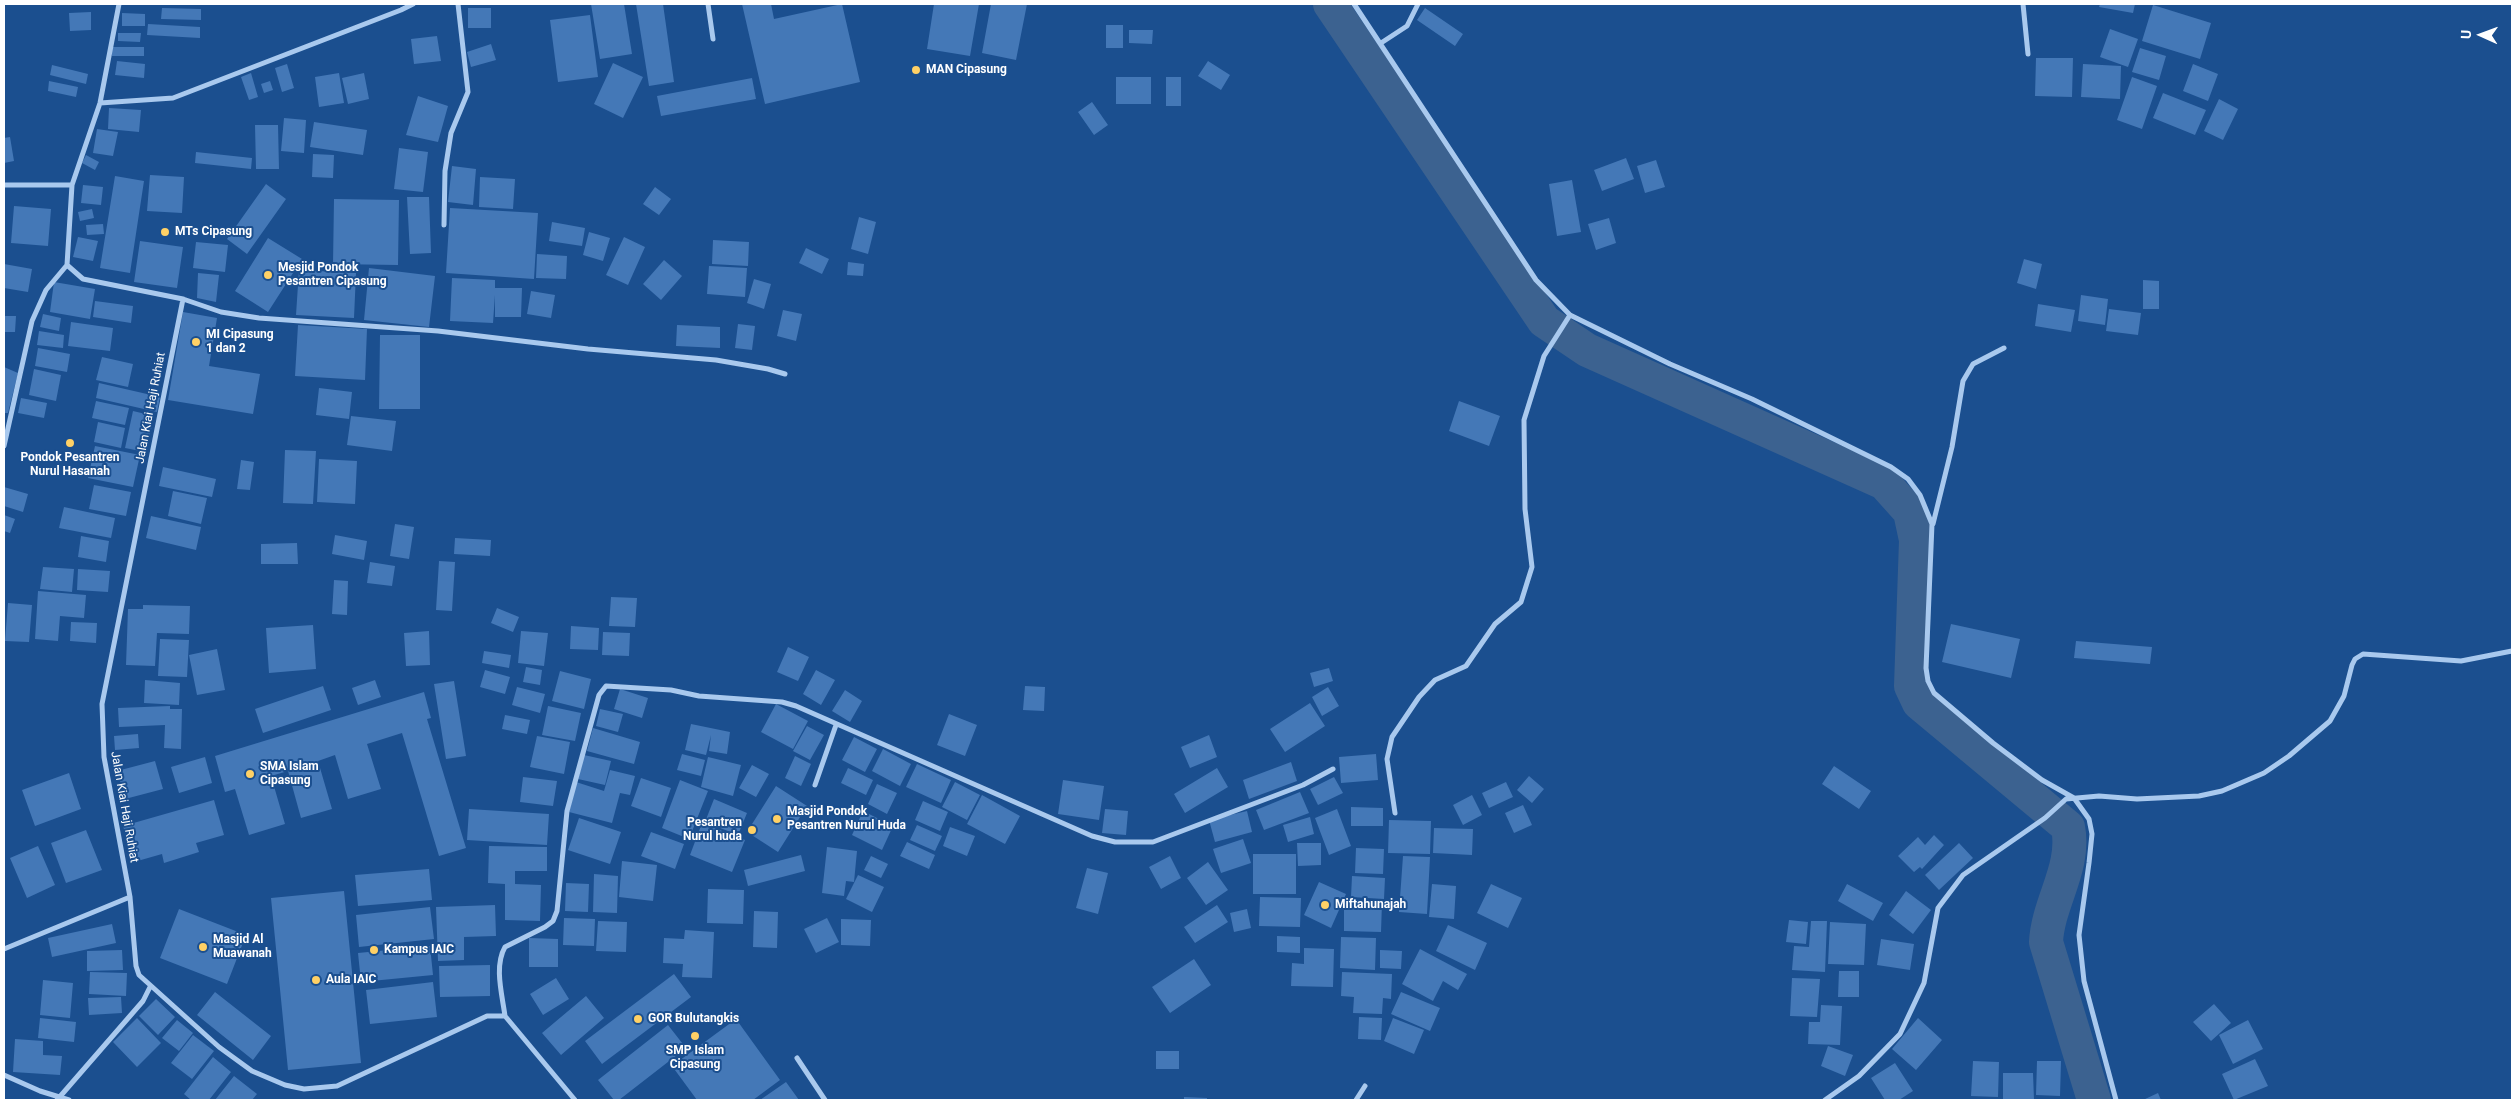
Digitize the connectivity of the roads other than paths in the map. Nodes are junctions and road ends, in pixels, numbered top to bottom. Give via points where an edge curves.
1 (119, 4) edge
2 (413, 4) edge
3 (458, 4) edge
4 (708, 4) edge
5 (1354, 4) edge
6 (1418, 4) edge
7 (2023, 4) edge
8 (713, 39) dead end
9 (1381, 43) junction
10 (2028, 54) dead end
11 (100, 103) junction
12 (4, 185) edge
13 (72, 185) junction
14 (444, 225) dead end
15 (67, 264) junction
16 (183, 300) junction
17 (1570, 315) junction
18 (2004, 348) dead end
19 (785, 374) dead end
20 (4, 446) edge
21 (1932, 524) junction
22 (2512, 651) edge
23 (836, 725) junction
24 (1333, 769) dead end
25 (815, 785) dead end
26 (2074, 798) junction
27 (1395, 813) dead end
28 (130, 897) junction
29 (4, 949) edge
30 (150, 987) junction
31 (505, 1016) junction
32 (797, 1058) dead end
33 (4, 1075) edge
34 (1365, 1086) dead end
35 (58, 1099) edge
36 (69, 1100) edge
37 (574, 1100) edge
38 (826, 1100) edge
39 (1356, 1100) edge
40 (1825, 1100) edge
41 (2116, 1100) edge

1 - 11 street
2 - 11 street via 173,98
3 - 14 street via 468,92 451,133 444,171
4 - 8 street
5 - 9 street
6 - 9 street via 1407,26
7 - 10 street
9 - 17 street via 1536,280
11 - 13 street
12 - 13 street
13 - 15 street
15 - 16 street via 83,279
15 - 20 street via 46,290 32,321
16 - 19 street via 221,312 259,318 438,331 716,360
16 - 28 street, Jalan Kiai Haji Ruhiat via 102,704 104,757
17 - 21 street via 1891,467 1908,479 1920,495
17 - 27 street via 1544,356 1524,420 1525,509 1532,568 1521,602 1494,624 1466,666 1435,680 1419,697 1392,737 1387,759
18 - 21 street via 1973,364 1963,381 1952,447
21 - 26 street via 1926,668 1934,693 2042,780
22 - 26 street via 2461,661 2363,654 2352,665 2344,696 2330,721 2264,773 2222,791 2199,796
23 - 24 street via 1092,836 1115,842 1153,842 1303,785
23 - 25 street
23 - 31 street via 782,702 606,686 599,695 567,811 557,911 553,921 505,947 501,954
26 - 40 street via 2062,802 2045,818 1963,875 1938,908 1924,983 1900,1034 1859,1076
26 - 41 street via 2089,819 2092,834 2079,935 2084,981
28 - 29 street
28 - 30 street, Jalan Kiai Haji Ruhiat via 136,966
30 - 31 street, Jalan Kiai Haji Ruhiat via 252,1071 304,1090 337,1086 486,1016
30 - 35 street via 142,1001
31 - 37 street
32 - 38 street
33 - 35 street
34 - 39 street
35 - 36 street

